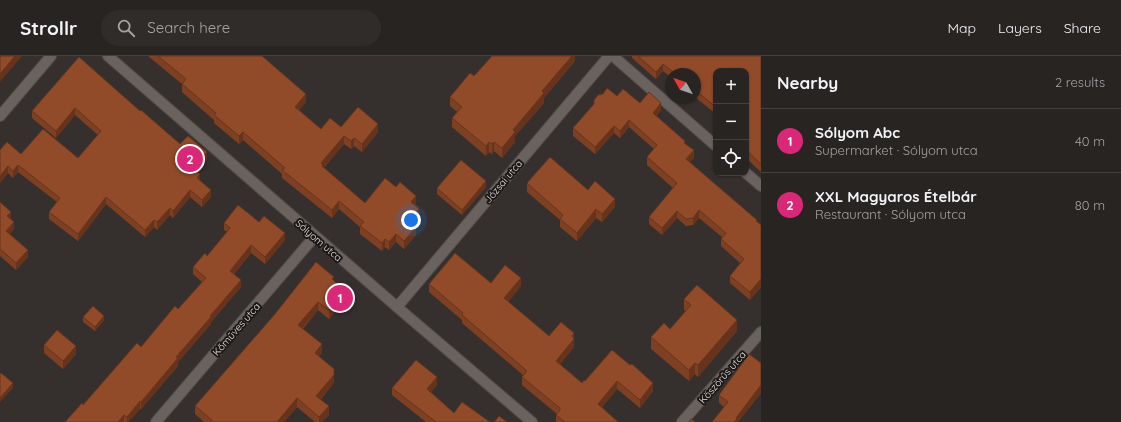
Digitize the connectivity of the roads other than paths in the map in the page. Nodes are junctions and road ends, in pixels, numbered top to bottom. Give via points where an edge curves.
1 (51, 56) edge
2 (108, 56) edge
3 (613, 56) edge
4 (604, 58) edge
5 (0, 116) edge
6 (713, 143) edge
7 (749, 176) edge
8 (761, 186) edge
9 (315, 236) junction
10 (397, 307) junction
11 (761, 332) edge
12 (156, 422) edge
13 (532, 422) edge
14 (682, 422) edge

1 - 5 street
2 - 9 street, Sólyom utca
3 - 6 street
4 - 10 street, Józsai utca
7 - 8 street
9 - 10 street, Sólyom utca
9 - 12 street, Kőműves utca
10 - 13 street, Sólyom utca
11 - 14 street, Köszörűs utca

